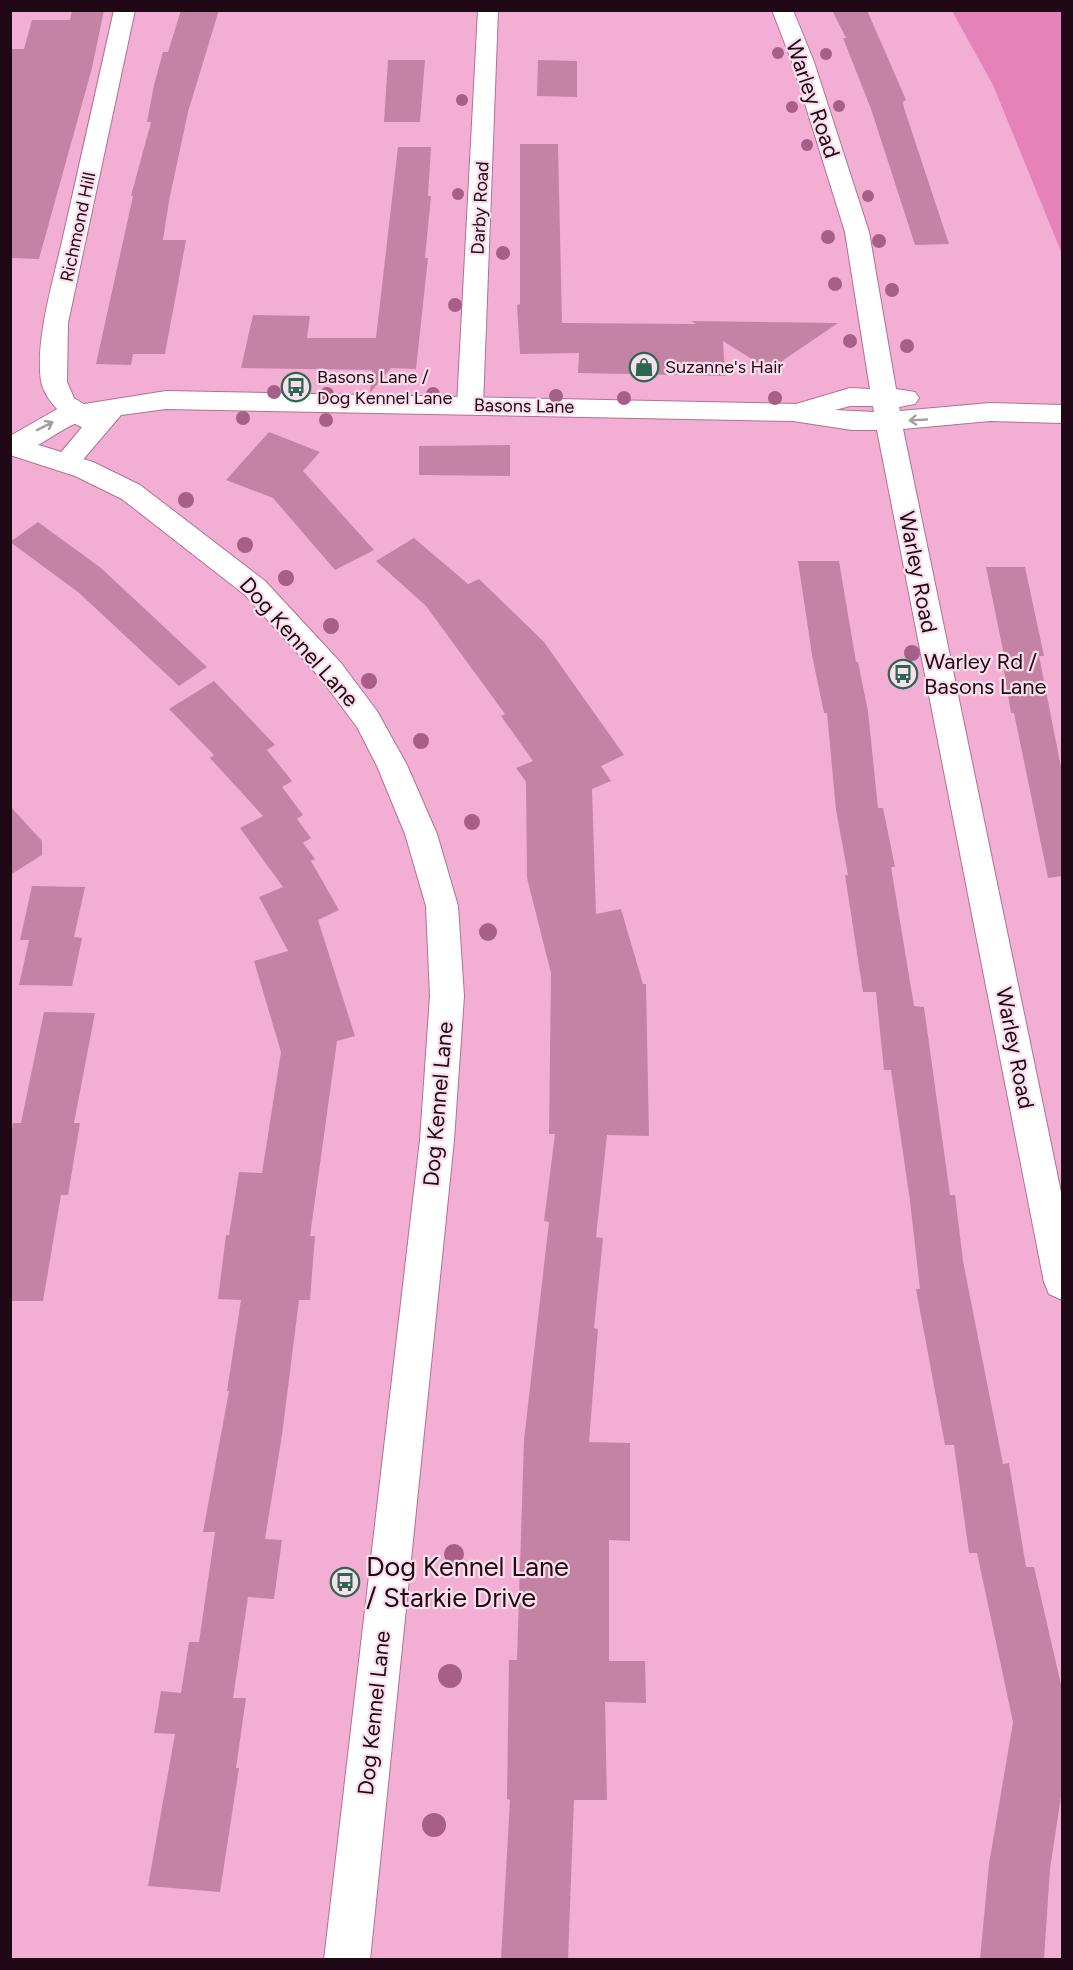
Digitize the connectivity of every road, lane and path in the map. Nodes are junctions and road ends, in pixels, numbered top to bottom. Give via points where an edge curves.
1 (125, 10) edge
2 (488, 10) edge
3 (782, 10) edge
4 (470, 405) junction
5 (887, 409) junction
6 (1062, 414) edge
7 (96, 416) junction
8 (12, 445) edge
9 (66, 462) junction
10 (1062, 1282) edge
11 (347, 1959) edge

1 - 7 street, Richmond Hill via 56,323 54,382 64,403
2 - 4 street, Darby Road
3 - 5 street, Warley Road via 804,62 857,232
4 - 5 street, Basons Lane via 793,412 852,421
4 - 7 street, Basons Lane via 166,400
5 - 6 street, Basons Lane
5 - 10 street, Warley Road
8 -> 7 street, Basons Lane via 68,414
7 - 9 street
8 - 9 street, Dog Kennel Lane
9 - 11 street, Dog Kennel Lane via 131,492 170,520 255,588 331,671 367,719 392,765 421,834 442,906 447,996 437,1140

